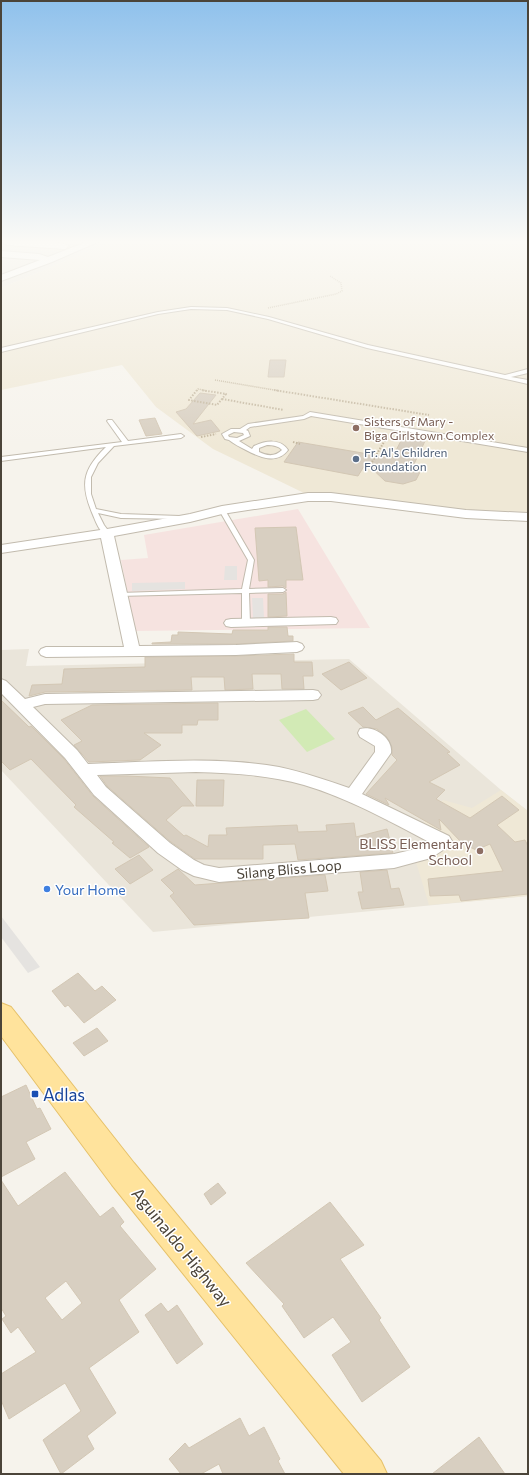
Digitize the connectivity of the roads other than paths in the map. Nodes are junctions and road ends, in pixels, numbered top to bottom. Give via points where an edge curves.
1 (172, 311) edge
2 (235, 311) edge
3 (1, 350) edge
4 (528, 371) edge
5 (505, 377) junction
6 (528, 382) edge
7 (110, 420) dead end
8 (242, 430) junction
9 (181, 436) dead end
10 (245, 438) junction
11 (230, 439) junction
12 (126, 444) junction
13 (260, 444) junction
14 (111, 446) junction
15 (528, 450) edge
16 (256, 453) junction
17 (1, 459) edge
18 (94, 510) junction
19 (222, 510) junction
20 (528, 517) edge
21 (190, 518) junction
22 (107, 533) junction
23 (1, 549) edge
24 (283, 590) dead end
25 (245, 591) junction
26 (120, 595) junction
27 (331, 621) dead end
28 (231, 623) dead end
29 (246, 623) junction
30 (297, 647) dead end
31 (132, 650) junction
32 (46, 652) dead end
33 (1, 684) edge
34 (313, 695) dead end
35 (23, 704) junction
36 (366, 733) dead end
37 (84, 770) junction
38 (352, 796) junction
39 (1, 1015) edge
40 (368, 1474) edge

1 - 3 lane
2 - 5 lane via 367,346
4 - 5 lane
5 - 6 lane
7 - 12 lane
8 - 10 lane via 248,434
8 - 11 lane via 227,432 226,436
8 - 15 lane via 248,426 310,414
9 - 12 lane
10 - 11 lane
10 - 13 lane
11 - 16 lane
12 - 14 lane
13 - 16 lane via 256,447
13 - 16 lane via 279,444 285,450 280,456 274,457
14 - 17 lane
14 - 18 lane via 93,465 88,478 87,494
18 - 21 lane via 121,516
18 - 22 lane via 99,525
19 - 20 street via 308,497 331,497 466,514
19 - 21 street
19 - 25 lane via 251,560
21 - 22 street
22 - 23 street
22 - 26 street
24 - 25 lane
25 - 26 lane
25 - 29 lane
26 - 31 street
27 - 29 street
28 - 29 street
30 - 31 street
31 - 32 street
33 - 35 street
34 - 35 street via 45,699
35 - 37 street
36 - 38 street via 381,742 384,749
37 - 38 street, Silang Bliss Loop via 223,767 260,770 307,780
37 - 38 street, Silang Bliss Loop via 100,791 164,848 200,871 219,875 394,861 426,853 443,841
39 - 40 main road, Aguinaldo Highway via 123,1174

